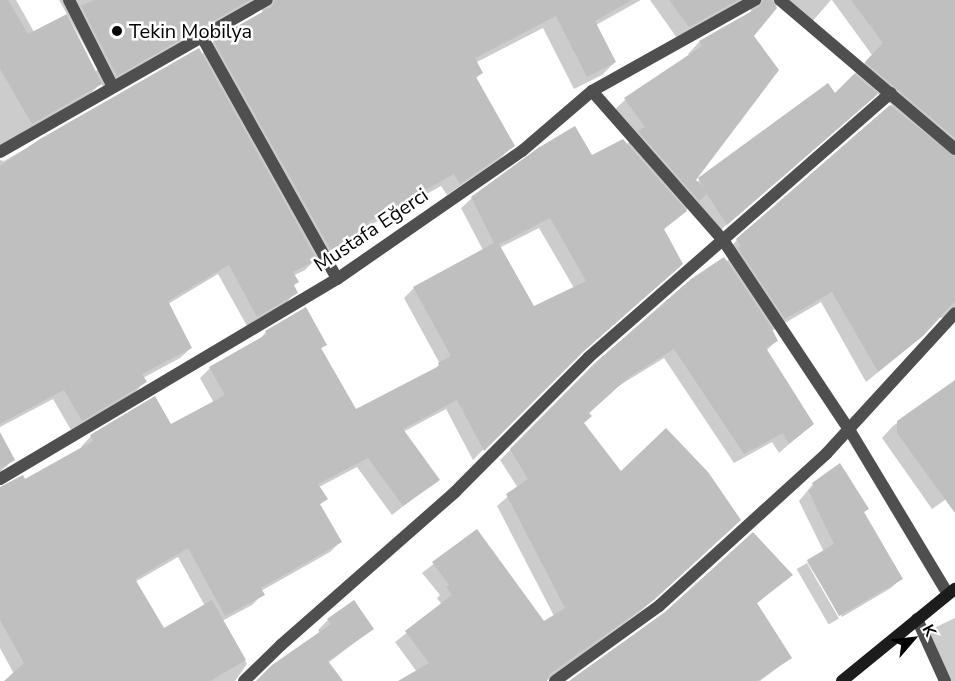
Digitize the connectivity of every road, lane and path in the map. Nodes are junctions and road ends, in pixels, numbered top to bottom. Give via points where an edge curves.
1 (69, 0) edge
2 (267, 0) edge
3 (755, 0) edge
4 (780, 0) edge
5 (202, 37) junction
6 (113, 87) junction
7 (592, 91) junction
8 (891, 93) junction
9 (955, 149) edge
10 (0, 152) edge
11 (723, 240) junction
12 (337, 279) junction
13 (955, 313) edge
14 (850, 431) junction
15 (0, 479) edge
16 (952, 592) edge
17 (917, 620) junction
18 (244, 681) edge
19 (555, 681) edge
20 (842, 681) edge
21 (945, 681) edge

1 - 6 street
2 - 5 street
3 - 7 street, Mustafa Eğerci
4 - 8 street
5 - 6 street
5 - 12 street
6 - 10 street
7 - 11 street
7 - 12 street, Mustafa Eğerci via 522,151
8 - 9 street
8 - 11 street
11 - 14 street
11 - 18 street via 589,357 455,492
12 - 15 street, Mustafa Eğerci
13 - 14 street
14 - 16 street
14 - 19 street via 659,606
16 - 17 street
17 - 20 street
17 - 21 street

